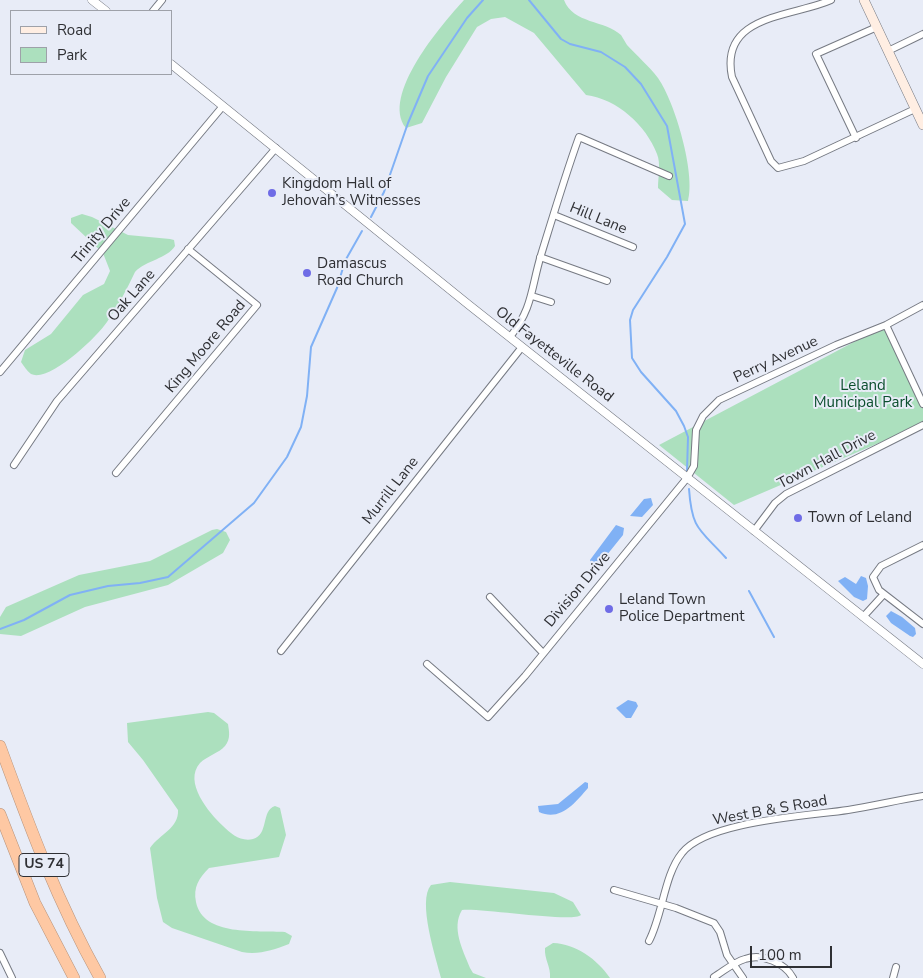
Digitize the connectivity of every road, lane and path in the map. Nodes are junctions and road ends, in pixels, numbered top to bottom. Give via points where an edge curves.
1 (92, 0) edge
2 (162, 0) edge
3 (831, 0) edge
4 (864, 0) edge
5 (105, 10) edge
6 (154, 10) edge
7 (876, 27) junction
8 (923, 34) edge
9 (888, 51) junction
10 (172, 65) edge
11 (223, 106) junction
12 (916, 109) junction
13 (923, 125) edge
14 (856, 138) junction
15 (276, 148) junction
16 (669, 176) dead end
17 (554, 215) junction
18 (633, 247) dead end
19 (188, 249) junction
20 (540, 257) junction
21 (607, 281) dead end
22 (532, 296) junction
23 (551, 302) dead end
24 (923, 305) edge
25 (886, 324) junction
26 (510, 337) junction
27 (522, 347) junction
28 (0, 372) edge
29 (923, 404) edge
30 (923, 425) edge
31 (14, 465) dead end
32 (116, 473) dead end
33 (686, 478) junction
34 (754, 531) junction
35 (923, 545) edge
36 (884, 594) junction
37 (490, 597) dead end
38 (863, 617) junction
39 (923, 624) edge
40 (282, 652) dead end
41 (543, 653) junction
42 (427, 664) dead end
43 (923, 664) edge
44 (0, 746) edge
45 (923, 796) edge
46 (0, 814) edge
47 (614, 890) dead end
48 (664, 904) junction
49 (648, 941) dead end
50 (57, 947) junction
51 (0, 953) edge
52 (733, 965) junction
53 (896, 967) dead end
54 (714, 977) edge
55 (12, 978) edge
56 (70, 978) edge
57 (74, 978) edge
58 (100, 978) edge
59 (743, 978) edge
60 (794, 978) edge
61 (893, 978) edge

1 - 5 street
2 - 6 street
3 - 14 street via 780,14 748,29 732,53 730,67 771,161 778,168 804,162
4 - 7 main road
7 - 9 main road
7 - 14 street via 816,54
8 - 9 street
9 - 12 main road
10 - 11 street, Old Fayetteville Road
11 - 15 street, Old Fayetteville Road
11 - 28 street, Trinity Drive
12 - 13 main road
12 - 14 street
15 - 19 street, Oak Lane
15 - 26 street, Old Fayetteville Road
16 - 17 street via 580,137
17 - 18 street, Hill Lane
17 - 20 street
19 - 31 street, Oak Lane via 57,401
19 - 32 street, King Moore Road via 257,305
20 - 21 street
20 - 22 street
22 - 23 street
22 - 26 street via 520,324
24 - 25 street, Perry Avenue
25 - 29 street
25 - 33 street, Perry Avenue via 719,400 703,416 696,430 694,466
26 - 27 street, Old Fayetteville Road
27 - 33 street, Old Fayetteville Road
27 - 40 street, Murrill Lane
30 - 34 street, Town Hall Drive via 786,494
33 - 34 street, Old Fayetteville Road
33 - 41 street, Division Drive
34 - 38 street, Old Fayetteville Road
35 - 36 street via 877,569 874,581
36 - 38 street
36 - 39 street
37 - 41 street
38 - 43 street, Old Fayetteville Road
41 - 42 street, Division Drive via 488,717
44 - 58 highway, US 74 via 49,878
45 - 48 street, West B & S Road via 754,823 704,836 692,843 676,861
46 - 50 highway, US 74 via 35,903
47 - 48 street
48 - 49 street, West B & S Road
48 - 52 street via 714,923
50 - 56 highway
50 - 57 highway, US 74
51 - 55 street
52 - 54 street
52 - 59 street
52 - 60 street via 747,958 758,958 780,964
53 - 61 street

